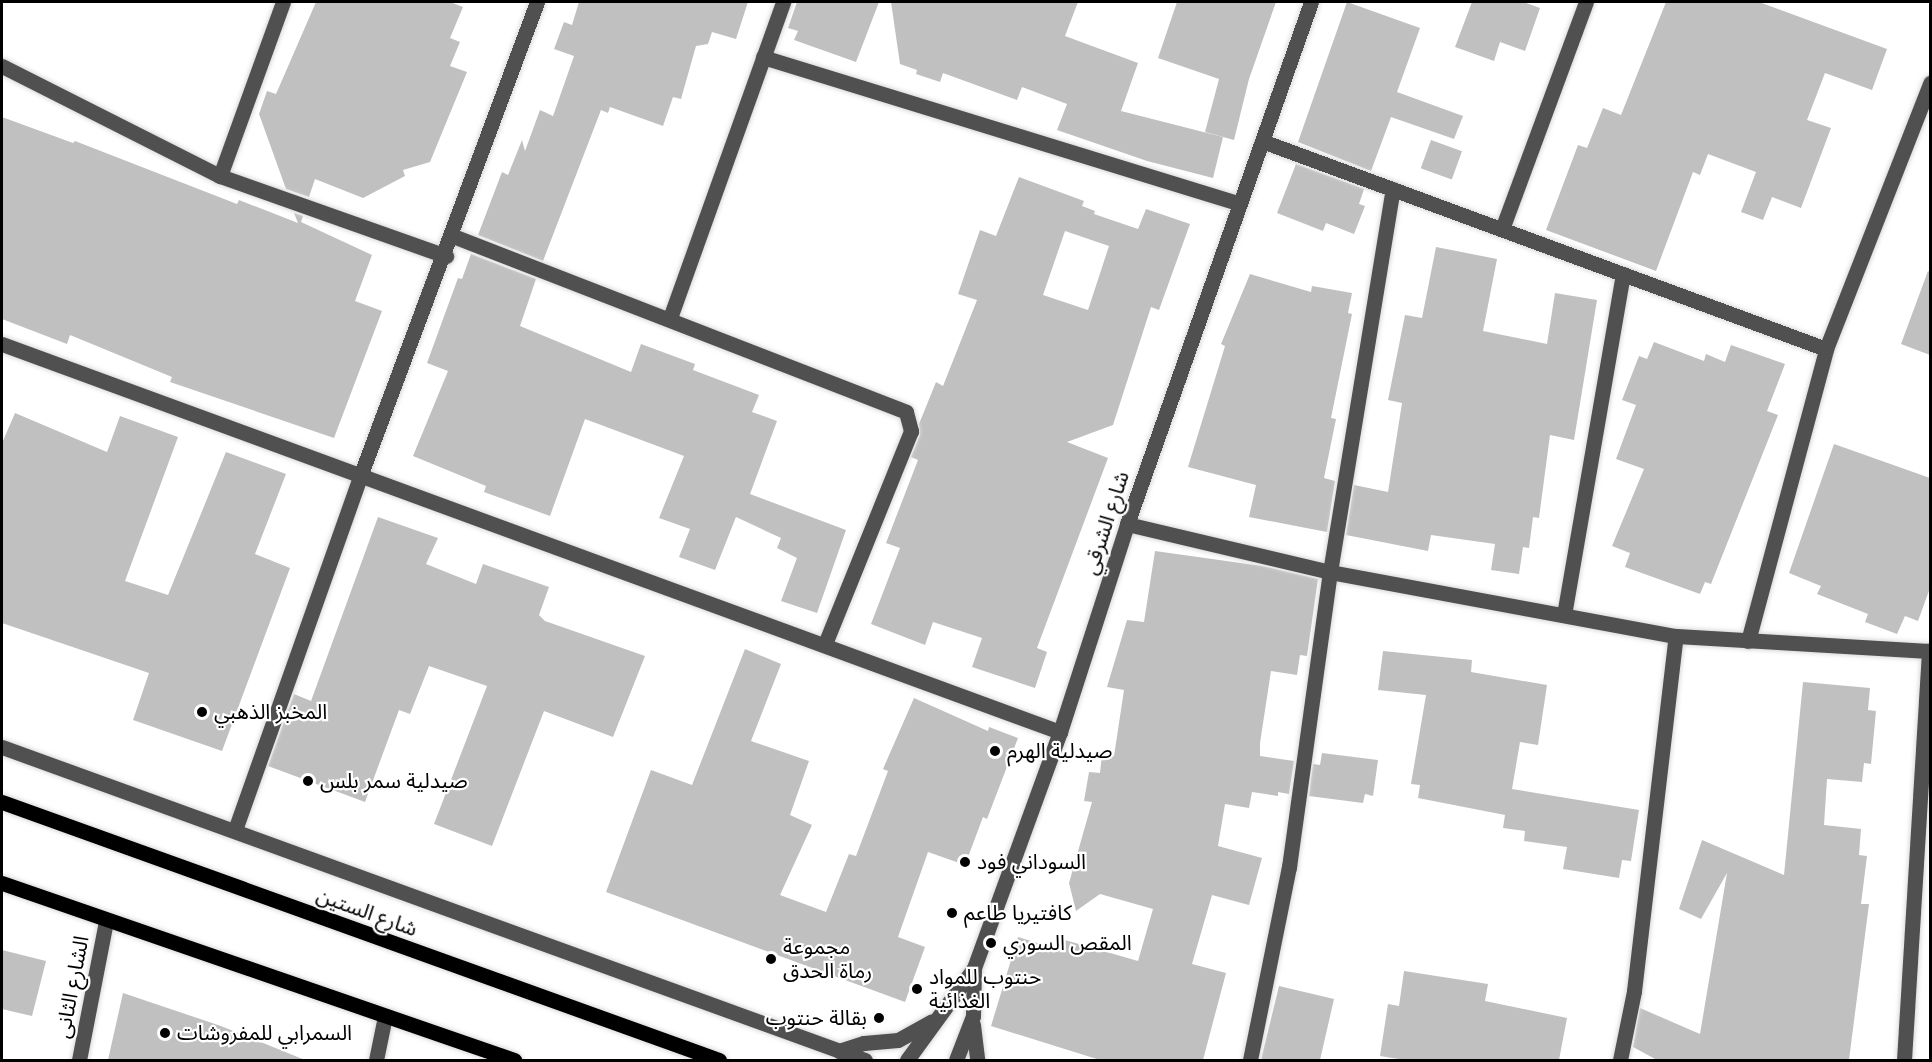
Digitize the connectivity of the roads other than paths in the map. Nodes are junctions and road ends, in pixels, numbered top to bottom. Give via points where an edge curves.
1 (283, 2) edge
2 (537, 2) edge
3 (783, 2) edge
4 (1311, 2) edge
5 (1586, 2) edge
6 (763, 57) junction
7 (2, 66) edge
8 (1930, 82) edge
9 (1262, 141) junction
10 (220, 176) junction
11 (1393, 189) junction
12 (1238, 203) junction
13 (1502, 229) junction
14 (453, 236) junction
15 (446, 256) junction
16 (1623, 274) junction
17 (670, 318) junction
18 (2, 344) edge
19 (1826, 349) junction
20 (361, 474) junction
21 (1127, 524) junction
22 (1330, 572) junction
23 (1564, 615) junction
24 (1676, 636) junction
25 (1748, 641) junction
26 (825, 644) junction
27 (1930, 651) edge
28 (1060, 732) junction
29 (2, 747) edge
30 (2, 802) edge
31 (235, 830) junction
32 (2, 883) edge
33 (106, 921) junction
34 (974, 968) junction
35 (940, 1015) junction
36 (385, 1016) junction
37 (973, 1016) junction
38 (839, 1051) junction
39 (79, 1060) edge
40 (376, 1060) edge
41 (514, 1060) edge
42 (719, 1060) edge
43 (866, 1060) edge
44 (907, 1060) edge
45 (956, 1060) edge
46 (978, 1060) edge
47 (1250, 1060) edge
48 (1620, 1060) edge
49 (1904, 1060) edge

1 - 10 street
2 - 14 street
3 - 6 street
4 - 9 street, شارع الشرقي
5 - 13 street
6 - 12 street
6 - 17 street
7 - 10 street
8 - 19 street
9 - 11 street
9 - 12 street, شارع الشرقي
10 - 15 street
11 - 13 street
11 - 22 street
12 - 21 street, شارع الشرقي
13 - 16 street
14 - 15 street
14 - 17 street
15 - 20 street
16 - 19 street
16 - 23 street
17 - 26 street via 906,412 911,421 911,431
18 - 20 street
19 - 25 street
20 - 26 street
20 - 31 street
21 - 22 street
21 - 28 street, شارع الشرقي
22 - 23 street
22 - 47 street via 1289,867
23 - 24 street
24 - 25 street
24 - 48 street via 1634,991
25 - 27 street
26 - 28 street
27 - 49 street
28 - 34 street, شارع الشرقي
29 - 31 street
30 - 42 main road, شارع الستين
31 - 38 street
32 - 33 main road
33 - 36 main road
33 - 39 street, الشارع الثانى
34 - 35 street
34 - 37 street, شارع الشرقي
35 - 38 street via 898,1040 864,1043
35 - 44 street
36 - 40 street
36 - 41 main road
37 - 45 street, شارع الشرقي
37 - 46 street via 973,1047
38 - 43 street

